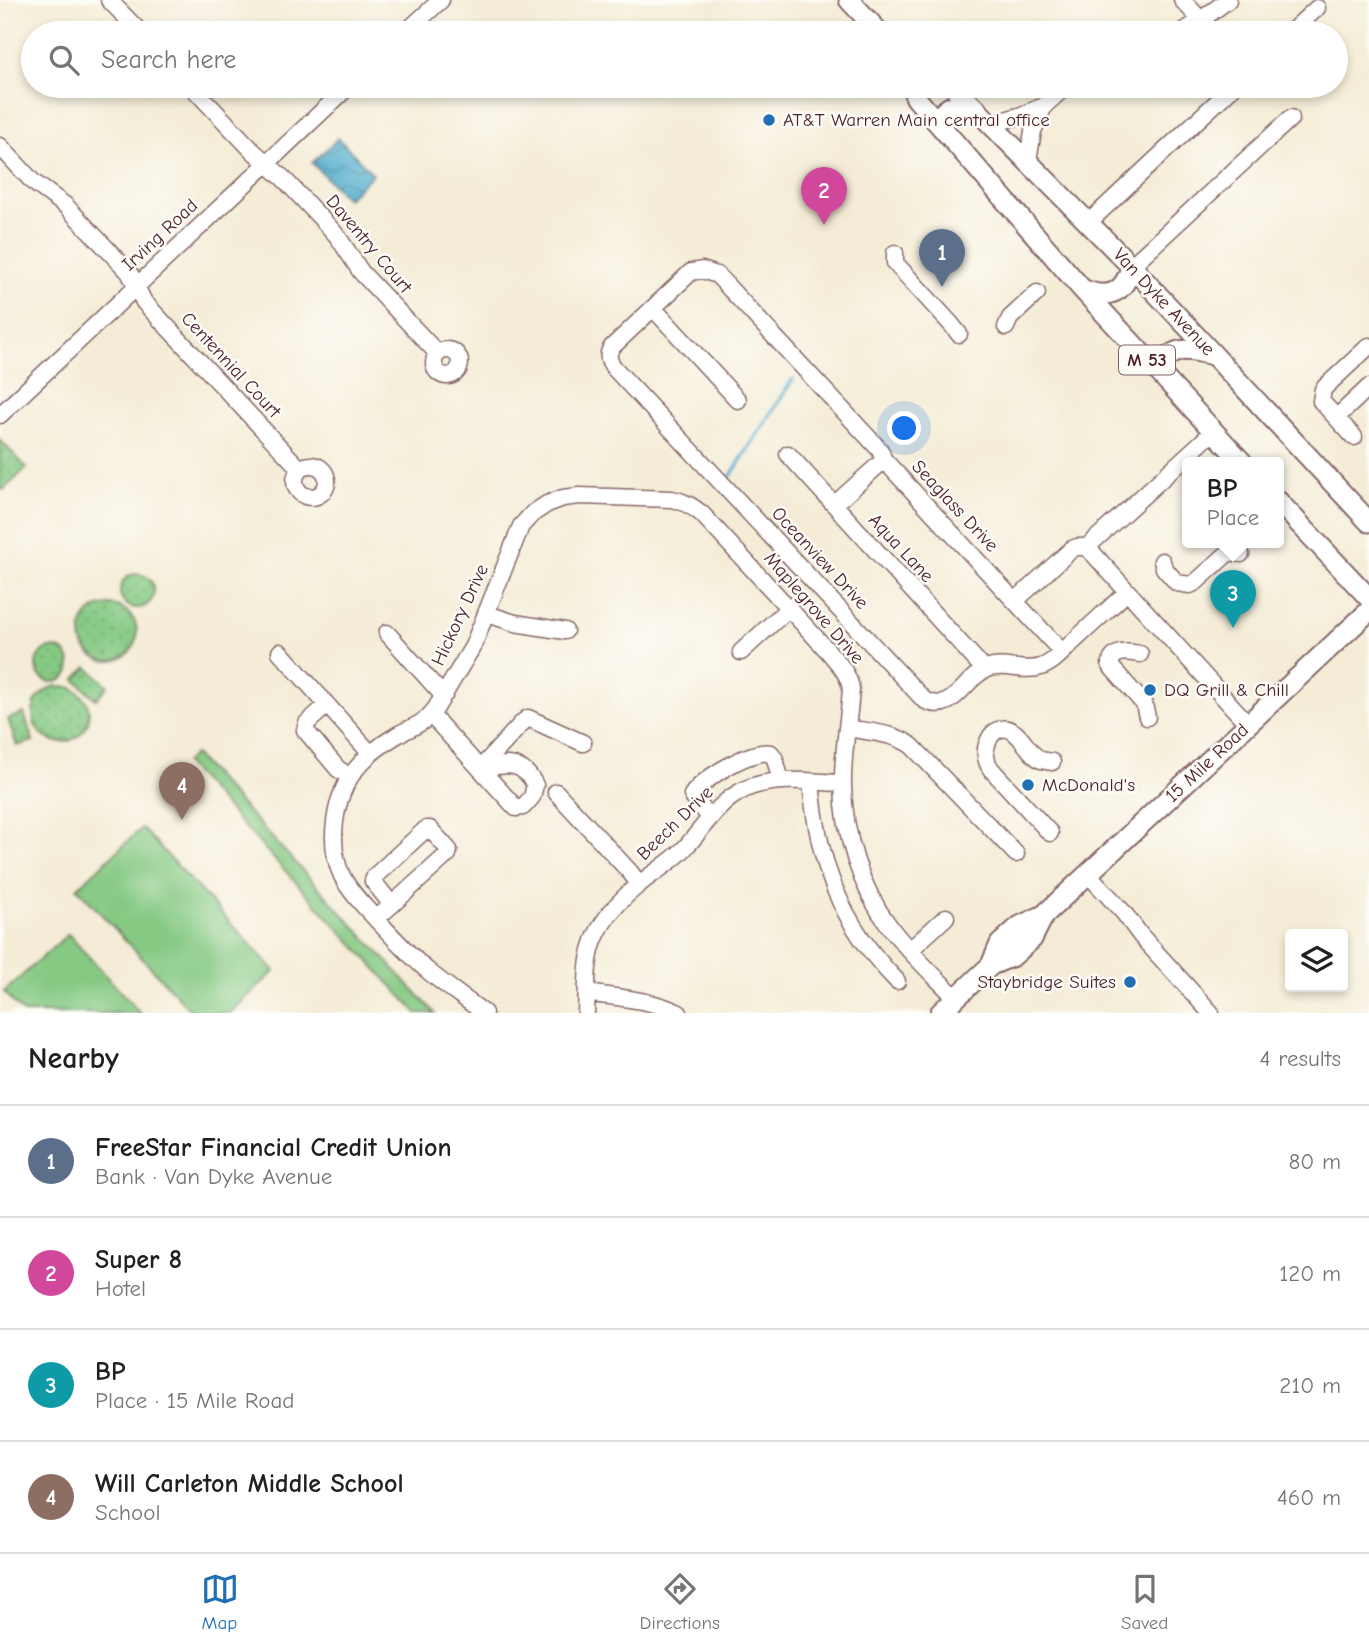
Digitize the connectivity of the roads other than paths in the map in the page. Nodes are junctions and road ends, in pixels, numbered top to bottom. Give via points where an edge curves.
1 (109, 0) edge
2 (440, 0) edge
3 (849, 0) edge
4 (1182, 0) edge
5 (1228, 0) edge
6 (1317, 8) dead end
7 (1201, 20) joint
8 (129, 21) edge
9 (418, 21) edge
10 (869, 21) edge
11 (1303, 21) edge
12 (202, 98) edge
13 (336, 98) edge
14 (916, 98) edge
15 (966, 98) edge
16 (1053, 98) edge
17 (1221, 98) edge
18 (1044, 106) junction
19 (976, 108) junction
20 (1291, 118) dead end
21 (936, 121) junction
22 (991, 124) junction
23 (0, 146) edge
24 (1028, 161) junction
25 (267, 163) junction
26 (1088, 222) junction
27 (895, 253) dead end
28 (1132, 266) junction
29 (702, 270) joint
30 (136, 286) junction
31 (1082, 289) junction
32 (1037, 293) dead end
33 (653, 308) junction
34 (1006, 327) dead end
35 (959, 334) dead end
36 (1369, 346) edge
37 (438, 354) dead end
38 (1213, 355) junction
39 (1154, 367) junction
40 (1369, 387) edge
41 (738, 400) dead end
42 (1, 411) edge
43 (1337, 417) junction
44 (1214, 431) junction
45 (1354, 437) dead end
46 (788, 454) dead end
47 (1186, 457) edge
48 (1237, 457) edge
49 (884, 460) junction
50 (1182, 460) edge
51 (300, 469) dead end
52 (672, 499) joint
53 (835, 504) junction
54 (1284, 506) edge
55 (1369, 522) edge
56 (1087, 547) junction
57 (1241, 554) dead end
58 (1162, 561) dead end
59 (1127, 592) junction
60 (1369, 598) edge
61 (1015, 601) junction
62 (789, 607) junction
63 (1369, 611) edge
64 (487, 614) junction
65 (565, 631) dead end
66 (387, 633) dead end
67 (280, 652) dead end
68 (741, 652) dead end
69 (1062, 652) junction
70 (1140, 654) dead end
71 (984, 669) junction
72 (445, 694) junction
73 (327, 705) junction
74 (431, 715) junction
75 (1147, 718) dead end
76 (1248, 724) junction
77 (847, 728) junction
78 (583, 743) dead end
79 (370, 753) junction
80 (1052, 762) dead end
81 (350, 777) junction
82 (781, 781) junction
83 (811, 782) junction
84 (843, 783) junction
85 (556, 792) dead end
86 (710, 817) junction
87 (1050, 833) dead end
88 (1016, 854) dead end
89 (1088, 874) junction
90 (639, 884) junction
91 (392, 905) junction
92 (946, 917) dead end
93 (376, 919) junction
94 (892, 929) junction
95 (866, 946) junction
96 (910, 950) junction
97 (897, 981) dead end
98 (587, 993) junction
99 (956, 998) junction
100 (484, 1013) edge
101 (586, 1013) edge
102 (679, 1013) edge
103 (940, 1013) edge
104 (1211, 1013) edge

1 - 8 street
2 - 9 street
3 - 10 main road
4 - 7 street
5 - 7 street
6 - 11 street
12 - 25 street, Daventry Court
13 - 25 street, Irving Road
14 - 21 main road, M 53
15 - 19 main road, Van Dyke Avenue / M 53
16 - 18 street
17 - 26 street
18 - 22 street
18 - 24 street via 1033,131
19 - 21 main road via 955,104
19 - 22 main road, Van Dyke Avenue / M 53
20 - 28 street
21 - 31 main road, M 53
22 - 24 main road, Van Dyke Avenue / M 53
23 - 30 street, Centennial Court via 33,182 75,215 129,272
24 - 26 main road, Van Dyke Avenue / M 53
25 - 30 street, Irving Road
25 - 37 street, Daventry Court via 331,229 360,272
26 - 28 main road, Van Dyke Avenue / M 53
27 - 35 street via 895,263
28 - 31 main road via 1126,283 1114,292 1099,295
28 - 38 main road, Van Dyke Avenue / M 53
29 - 33 street, Oceanview Drive via 691,272
29 - 49 street, Seaglass Drive via 717,275 880,450
30 - 42 street, Irving Road
30 - 51 street, Centennial Court via 144,302
31 - 39 main road, M 53
32 - 34 street
33 - 41 street
33 - 71 street, Oceanview Drive via 612,347 609,356 615,369 924,700 941,704 952,699
36 - 43 street via 1323,389 1321,401
38 - 39 main road via 1179,350
38 - 55 main road, Van Dyke Avenue / M 53
39 - 44 main road, M 53
40 - 43 street
43 - 45 street
44 - 47 street
44 - 48 main road, M 53
46 - 53 street, Aqua Lane
49 - 53 street
49 - 61 street, Seaglass Drive
50 - 56 street
52 - 62 street, Maplegrove Drive via 702,514
52 - 64 street, Hickory Drive via 579,496 547,504 521,526
53 - 71 street, Aqua Lane
54 - 60 main road
56 - 59 street
56 - 61 street via 1072,549
57 - 58 street via 1229,552 1190,585 1177,583
59 - 69 street
59 - 76 street
61 - 69 street, Seaglass Drive
62 - 68 street
62 - 77 street, Maplegrove Drive via 850,681
63 - 76 main road, 15 Mile Road
64 - 65 street
64 - 72 street, Hickory Drive
66 - 72 street
67 - 73 street
69 - 71 street via 1043,667
70 - 75 street via 1119,653 1110,664 1144,704
72 - 74 street, Hickory Drive
73 - 79 street
73 - 81 street via 304,730
74 - 78 street via 480,769 528,718
74 - 79 street, Hickory Drive
76 - 89 main road, 15 Mile Road
77 - 84 street, Maplegrove Drive
77 - 88 street via 906,741
79 - 81 street, Hickory Drive
80 - 87 street via 1040,760 1012,730 995,731 987,744 986,760 991,769
81 - 93 street, Hickory Drive via 336,818 337,861 349,887
82 - 83 street, Beech Drive
82 - 86 street, Beech Drive via 750,787
82 - 86 street via 771,753 745,758 692,795
83 - 84 street, Beech Drive
83 - 95 street via 826,866 851,924
84 - 94 street, Maplegrove Drive via 846,827 854,851 874,902
85 - 90 street
86 - 90 street, Beech Drive via 673,859
89 - 99 main road, 15 Mile Road via 1044,915 1032,939 1013,956 991,965
89 - 104 street
90 - 98 street, Beech Drive via 613,907 594,940
91 - 91 street via 449,850 430,828 375,876 373,881
91 - 93 street
92 - 96 street
93 - 100 street via 428,971
94 - 95 street
94 - 96 street, Maplegrove Drive
95 - 97 street
96 - 99 street, Maplegrove Drive
98 - 101 street, Beech Drive
98 - 102 street via 645,1001
99 - 103 main road, 15 Mile Road

